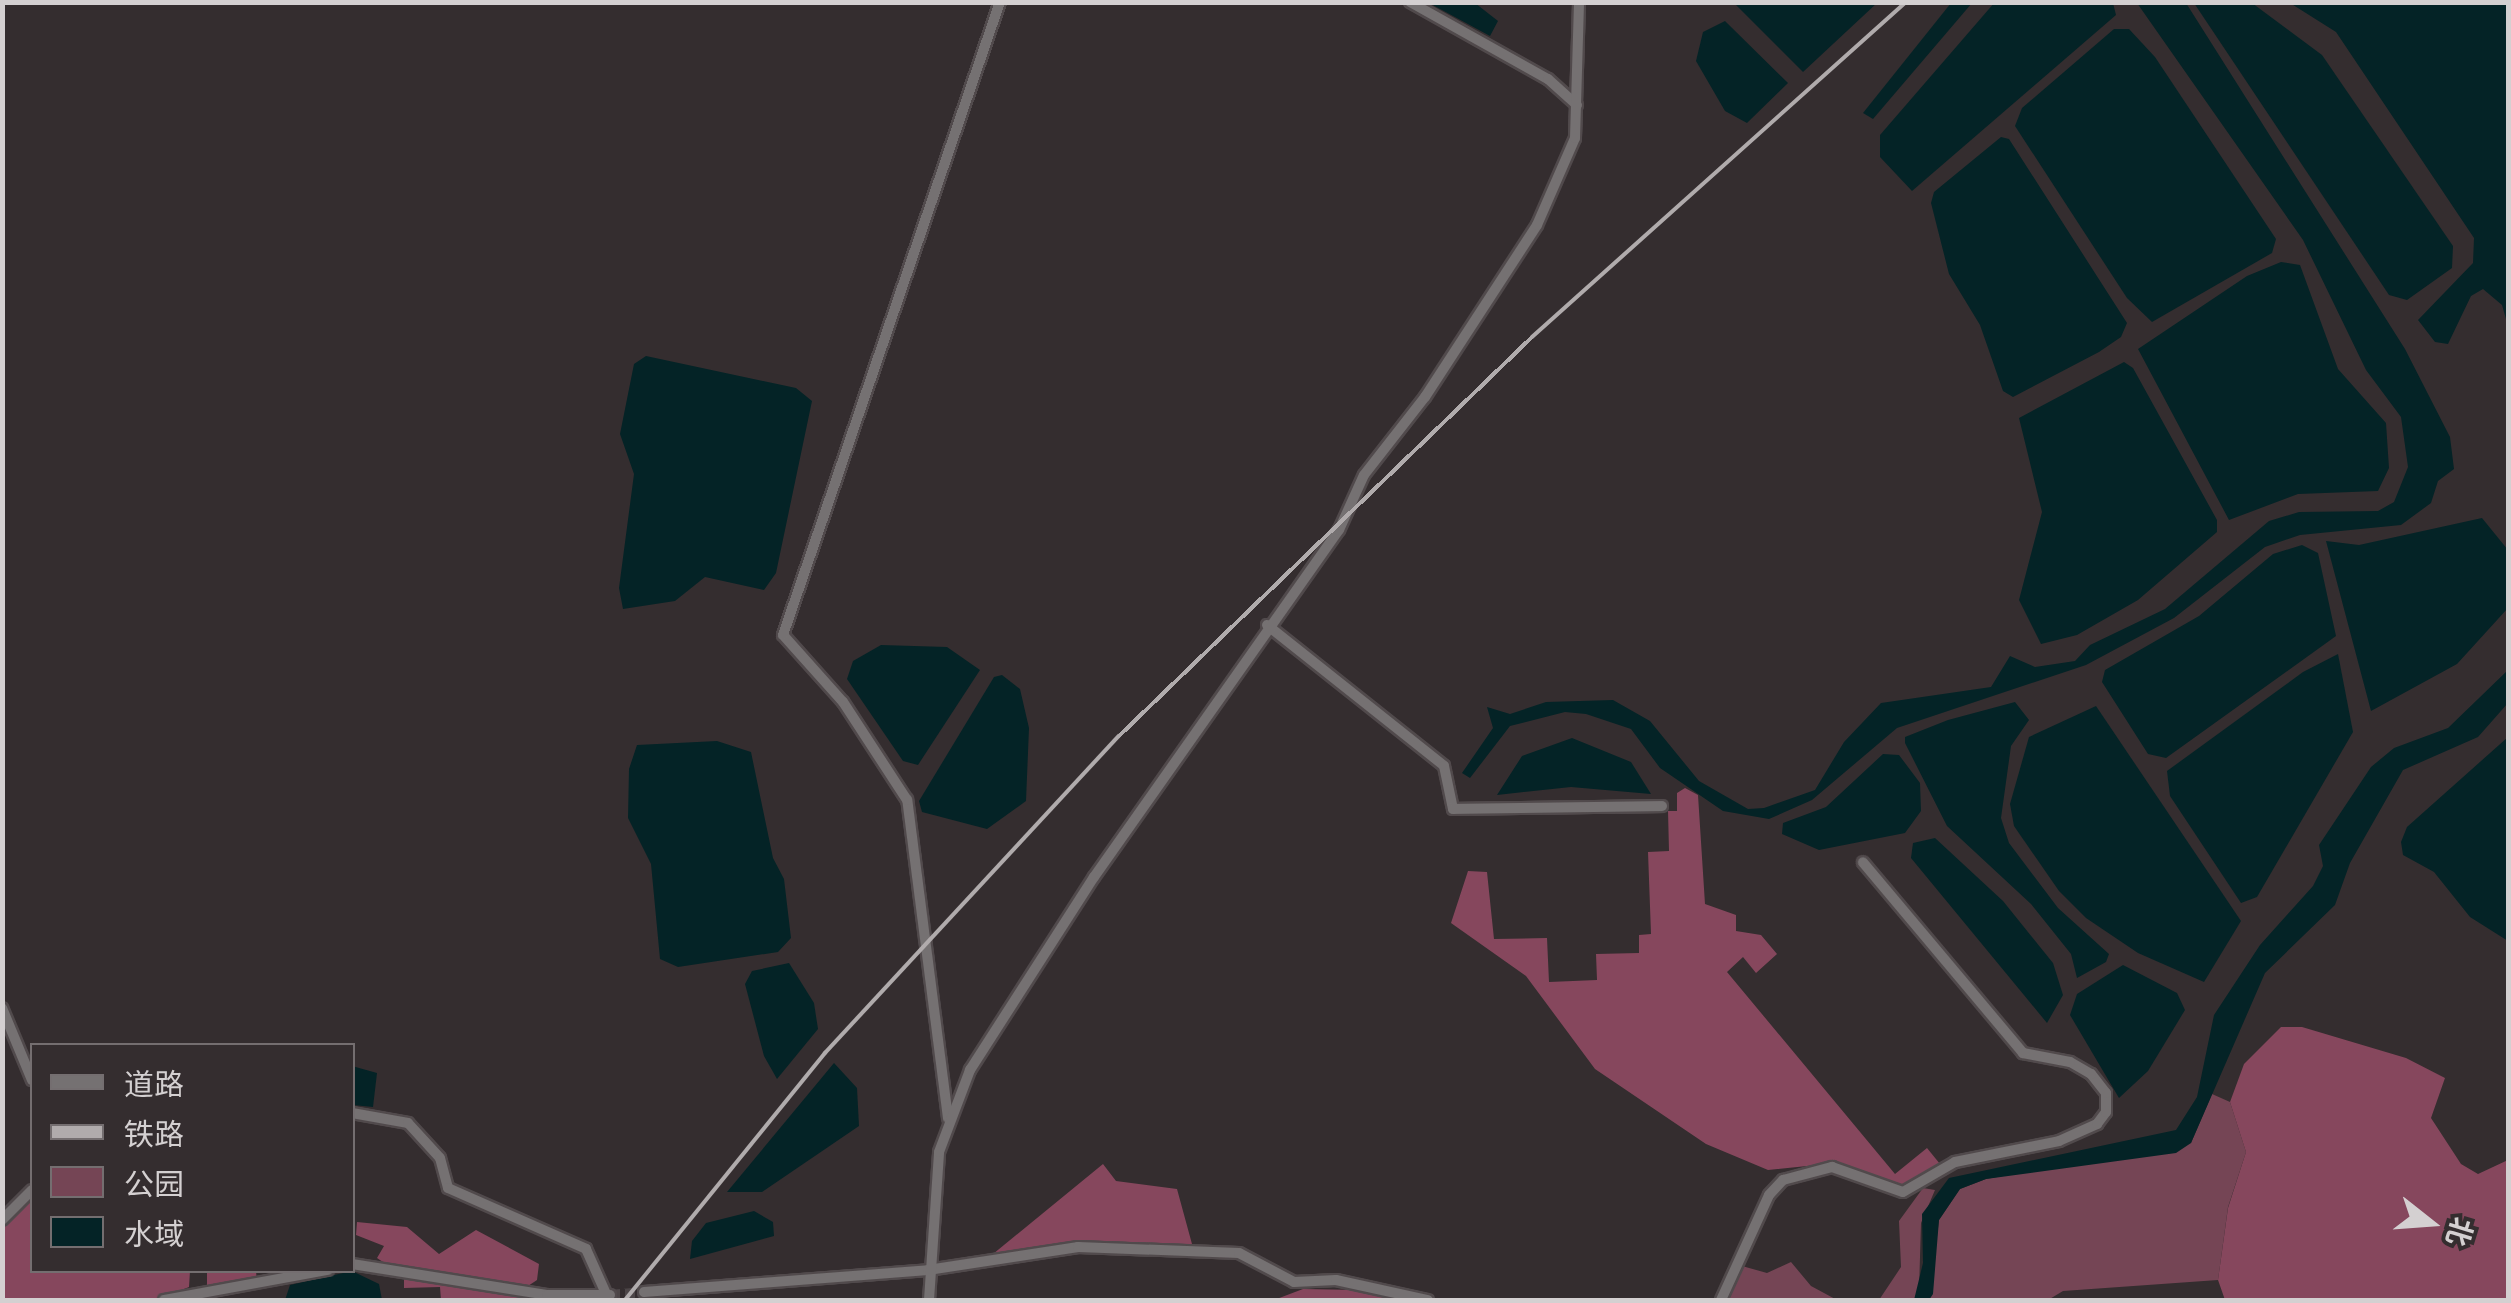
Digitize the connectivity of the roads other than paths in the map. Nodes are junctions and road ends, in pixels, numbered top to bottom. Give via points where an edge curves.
1 (1000, 2) edge
2 (1410, 2) edge
3 (1579, 2) edge
4 (1577, 106) junction
5 (1267, 625) junction
6 (1662, 806) dead end
7 (1864, 862) dead end
8 (2, 1008) edge
9 (30, 1075) edge
10 (355, 1114) edge
11 (948, 1119) junction
12 (30, 1192) edge
13 (2, 1220) edge
14 (355, 1264) edge
15 (928, 1270) junction
16 (312, 1273) edge
17 (644, 1292) dead end
18 (164, 1300) edge
19 (928, 1300) edge
20 (1428, 1300) edge
21 (1721, 1300) edge

1 - 11 street via 783,635 843,702 907,800
2 - 4 street via 1548,79
3 - 4 street
4 - 5 street via 1566,166 1514,265 1364,475 1339,530
5 - 6 street via 1444,766 1453,808
5 - 11 street via 1012,999
7 - 21 street via 2023,1053 2070,1062 2091,1074 2106,1093 2106,1112 2097,1124 2060,1141 1955,1162 1906,1191 1832,1167 1783,1180 1771,1192
8 - 9 street
10 - 14 street via 408,1123 440,1158 448,1188 586,1249 608,1295 547,1296
11 - 15 street via 935,1176
12 - 13 street
15 - 17 street
15 - 19 street
15 - 20 street via 1078,1247 1208,1251 1250,1257 1294,1282 1336,1280
16 - 18 street

